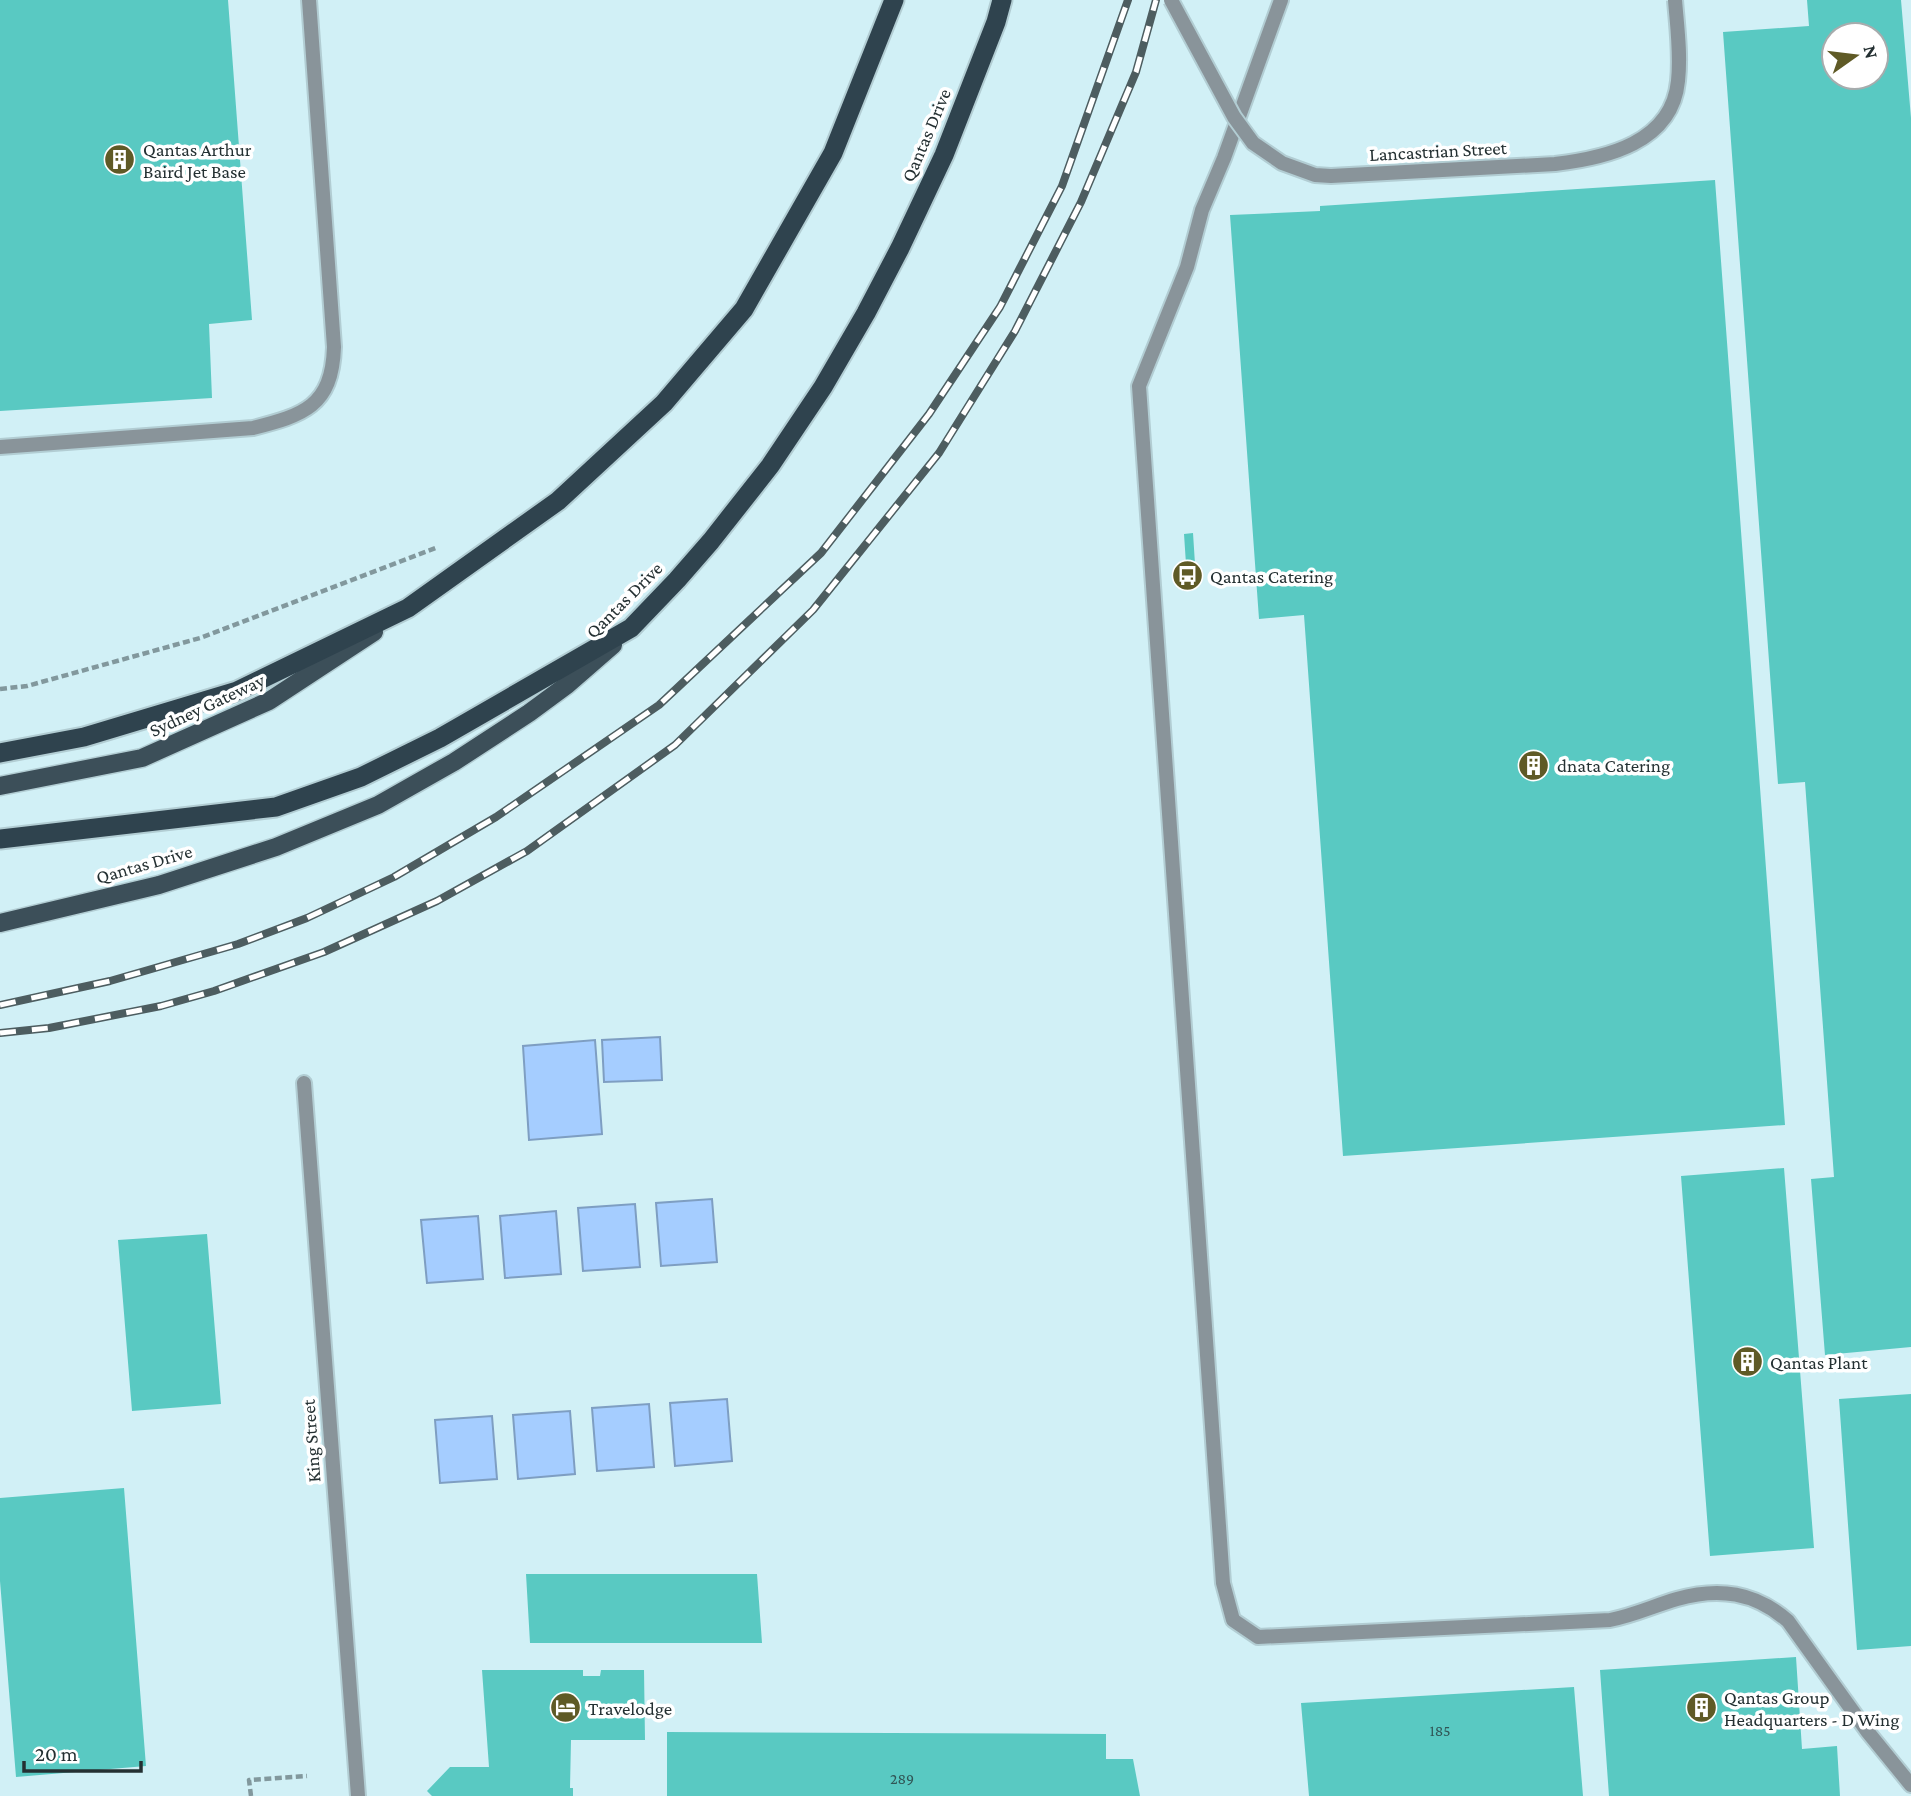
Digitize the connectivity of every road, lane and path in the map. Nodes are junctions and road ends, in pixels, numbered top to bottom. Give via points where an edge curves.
1 (309, 0) edge
2 (894, 0) edge
3 (1002, 0) edge
4 (1171, 0) edge
5 (1282, 0) edge
6 (1675, 0) edge
7 (0, 447) edge
8 (440, 546) dead end
9 (408, 608) junction
10 (631, 628) junction
11 (0, 689) edge
12 (0, 753) edge
13 (0, 786) edge
14 (0, 839) edge
15 (0, 923) edge
16 (304, 1083) dead end
17 (307, 1776) dead end
18 (1911, 1784) edge
19 (251, 1796) edge
20 (358, 1796) edge

1 - 7 street via 334,347 331,373 321,394 304,412 253,428
2 - 9 highway via 833,153 744,309 664,404 558,501
3 - 10 highway, Qantas Drive via 944,155 900,248 824,387 711,541
4 - 6 street, Lancastrian Street, bridge via 1234,117 1254,143 1282,163 1331,176 1555,164 1623,149 1653,130 1675,95 1679,70
5 - 18 street via 1202,210 1187,267 1139,386 1223,1583 1233,1620 1258,1637 1610,1620 1695,1595 1737,1594 1762,1602 1788,1621
8 - 11 path via 200,638 27,686
9 - 12 highway via 237,691 83,737
9 - 13 main road, Sydney Gateway via 269,701 142,758
10 - 14 highway via 361,778 276,807
10 - 15 main road, Qantas Drive via 529,713 378,806 276,848 159,885
16 - 20 street, King Street
17 - 19 path via 249,1780

